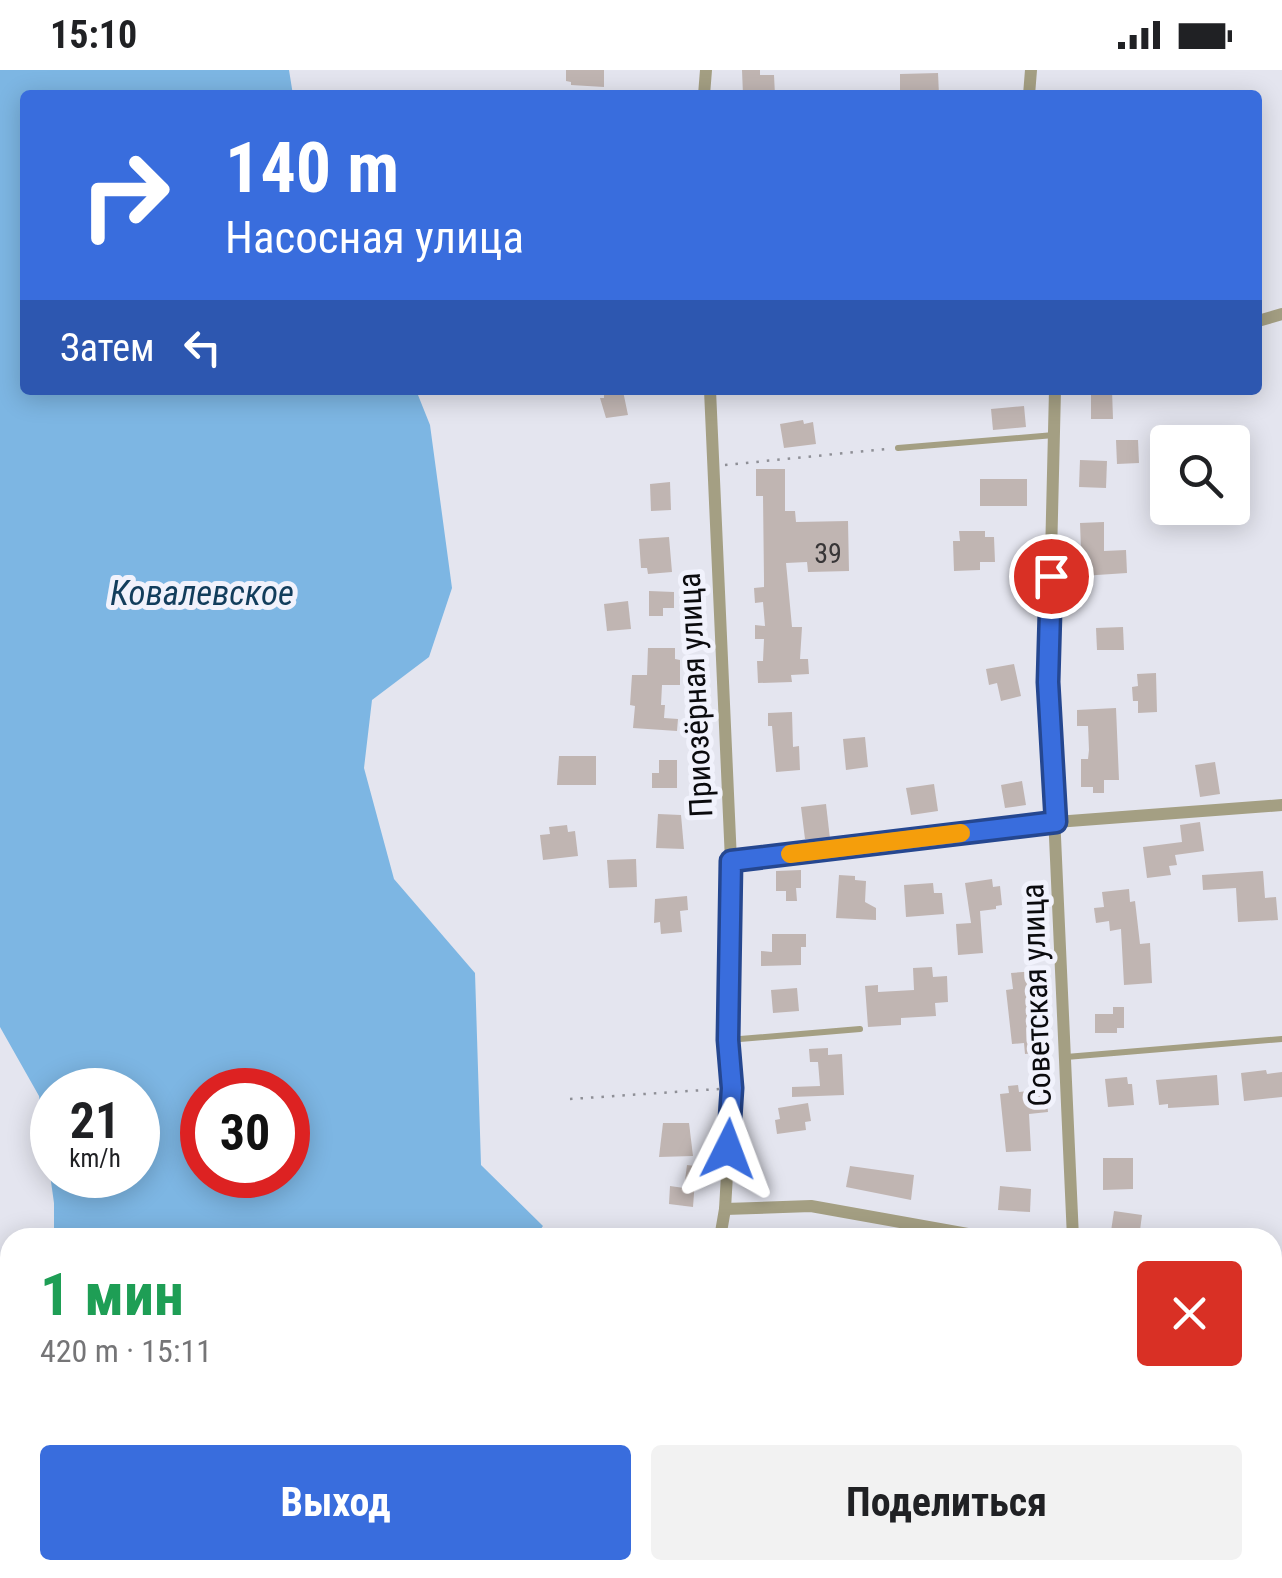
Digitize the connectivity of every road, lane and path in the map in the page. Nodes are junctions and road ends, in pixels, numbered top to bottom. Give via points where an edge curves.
1 (710, 395) edge
2 (1055, 395) edge
3 (1054, 435) junction
4 (898, 448) joint
5 (711, 466) junction
6 (1282, 805) edge
7 (1056, 822) junction
8 (731, 861) junction
9 (860, 1030) dead end
10 (1282, 1038) edge
11 (728, 1040) junction
12 (1066, 1057) junction
13 (732, 1088) junction
14 (570, 1098) dead end
15 (725, 1210) junction
16 (722, 1228) edge
17 (934, 1228) edge
18 (1073, 1228) edge

1 - 5 street, Приозёрная улица
2 - 3 street, Советская улица
3 - 4 lane
3 - 7 street, Советская улица via 1048,682
4 - 5 path
5 - 8 street, Приозёрная улица
6 - 7 street
7 - 8 street
7 - 12 street, Советская улица
8 - 11 street, Приозёрная улица
9 - 11 lane
10 - 12 lane
11 - 13 street, Приозёрная улица
12 - 18 street, Советская улица
13 - 14 path
13 - 15 street, Приозёрная улица
15 - 16 street, Приозёрная улица
15 - 17 street via 811,1206

